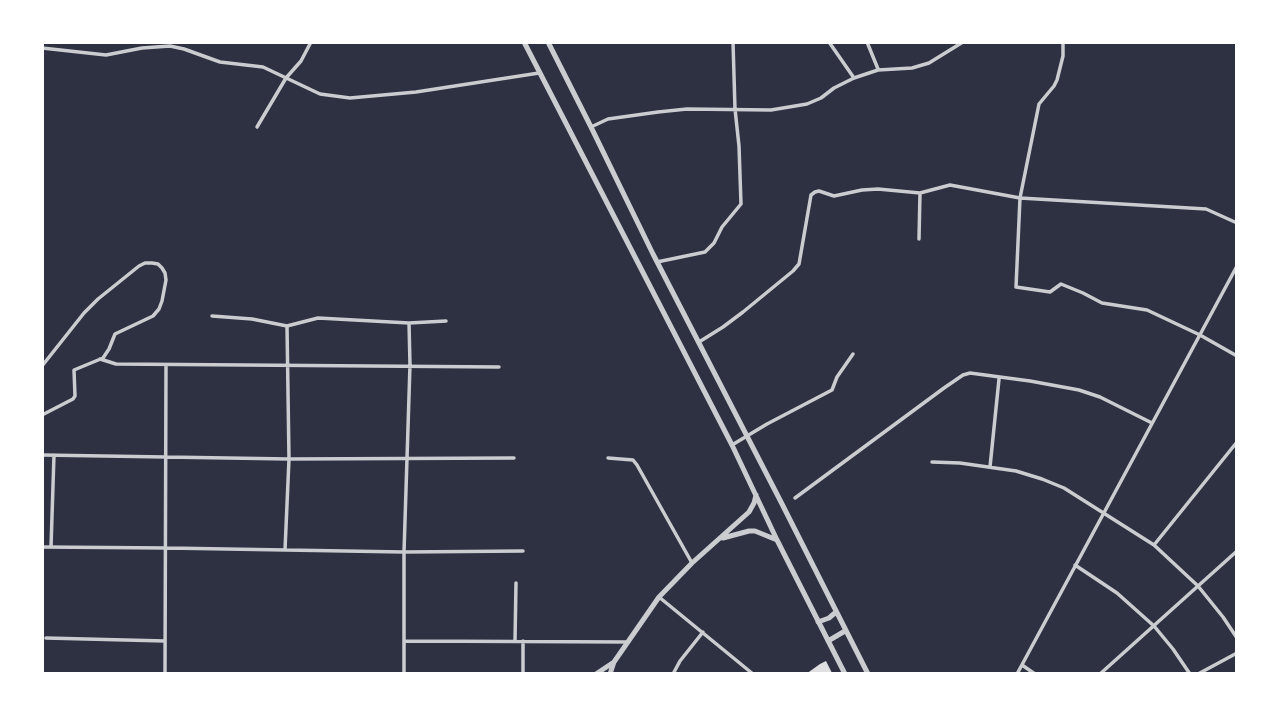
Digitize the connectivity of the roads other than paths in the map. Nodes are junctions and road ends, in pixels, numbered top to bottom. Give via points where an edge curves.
1 (311, 42) edge
2 (524, 42) edge
3 (548, 42) edge
4 (733, 42) edge
5 (829, 42) edge
6 (867, 42) edge
7 (963, 42) edge
8 (1063, 42) edge
9 (42, 48) edge
10 (878, 70) junction
11 (539, 73) junction
12 (286, 78) junction
13 (854, 78) junction
14 (735, 109) junction
15 (257, 127) dead end
16 (591, 127) junction
17 (920, 193) junction
18 (1020, 198) junction
19 (1237, 223) edge
20 (919, 239) dead end
21 (646, 240) junction
22 (631, 247) junction
23 (653, 254) junction
24 (638, 262) junction
25 (657, 262) junction
26 (1237, 266) edge
27 (212, 316) dead end
28 (446, 321) dead end
29 (409, 323) junction
30 (287, 326) junction
31 (1200, 335) junction
32 (699, 342) junction
33 (853, 354) dead end
34 (1237, 356) edge
35 (100, 359) junction
36 (166, 365) junction
37 (410, 365) junction
38 (42, 366) edge
39 (287, 366) junction
40 (499, 367) dead end
41 (999, 378) junction
42 (42, 415) edge
43 (738, 420) junction
44 (1152, 423) junction
45 (722, 428) junction
46 (746, 437) junction
47 (1237, 442) edge
48 (732, 445) junction
49 (42, 455) edge
50 (54, 455) junction
51 (167, 458) junction
52 (407, 458) junction
53 (514, 458) dead end
54 (608, 458) dead end
55 (289, 459) junction
56 (932, 462) dead end
57 (990, 467) junction
58 (756, 495) junction
59 (795, 498) dead end
60 (1103, 512) junction
61 (720, 538) junction
62 (777, 540) junction
63 (1154, 545) junction
64 (42, 547) edge
65 (51, 547) junction
66 (167, 548) junction
67 (285, 550) junction
68 (523, 551) dead end
69 (1237, 551) edge
70 (404, 552) junction
71 (692, 563) junction
72 (1075, 565) junction
73 (516, 583) dead end
74 (1198, 586) junction
75 (659, 597) junction
76 (836, 612) junction
77 (818, 622) junction
78 (1154, 626) junction
79 (845, 631) junction
80 (703, 632) junction
81 (46, 638) dead end
82 (1237, 638) edge
83 (165, 641) junction
84 (404, 641) junction
85 (515, 641) junction
86 (523, 641) junction
87 (828, 641) junction
88 (628, 642) junction
89 (1237, 653) edge
90 (614, 662) junction
91 (1022, 665) junction
92 (165, 674) edge
93 (404, 674) edge
94 (523, 674) edge
95 (596, 674) edge
96 (610, 674) edge
97 (673, 674) edge
98 (753, 674) edge
99 (845, 674) edge
100 (868, 674) edge
101 (1017, 674) edge
102 (1035, 674) edge
103 (1100, 674) edge
104 (1190, 674) edge
105 (1198, 674) edge

1 - 12 street
2 - 11 street
3 - 16 street
4 - 14 street
5 - 13 street
6 - 10 street
7 - 10 street via 929,64
8 - 18 street via 1057,80 1039,104
9 - 12 street via 106,55 170,47 220,62 263,67
10 - 13 street
11 - 12 street via 349,98 320,94
11 - 22 street
12 - 15 street
13 - 14 street via 807,104
14 - 16 street via 659,112 608,119
14 - 25 street via 741,204 705,253
16 - 21 street
17 - 18 street via 950,185
17 - 20 street
17 - 32 street via 878,189 811,195 799,264
18 - 19 street via 1206,209
18 - 31 street via 1016,287 1050,292 1063,285 1102,303 1147,310
21 - 22 street
21 - 23 street
22 - 24 street
23 - 24 street
23 - 25 street
24 - 45 street
25 - 32 street
26 - 31 street
27 - 30 street
28 - 29 street
29 - 30 street via 318,318
29 - 37 street
30 - 39 street
31 - 34 street
31 - 44 street
32 - 43 street
33 - 46 street via 832,390
35 - 36 street via 116,364
35 - 38 street via 115,334 159,309 166,280 158,264 139,266 98,299
35 - 42 street via 74,370 73,399
36 - 39 street
36 - 51 street
37 - 39 street
37 - 40 street
37 - 52 street
39 - 55 street
41 - 44 street via 1079,390
41 - 57 street
41 - 59 street via 964,375
43 - 45 street
43 - 46 street
44 - 60 street
45 - 48 street
46 - 48 street
46 - 76 street
47 - 63 street
48 - 58 street
49 - 50 street
50 - 51 street
50 - 65 street
51 - 55 street
51 - 66 street
52 - 53 street
52 - 55 street
52 - 70 street
54 - 71 street via 633,460 638,465
55 - 67 street
56 - 57 street
57 - 60 street via 1042,479
58 - 61 street via 749,512
58 - 62 street
60 - 63 street
60 - 72 street
61 - 62 street via 755,531
61 - 71 street
62 - 77 street
63 - 74 street
64 - 65 street
65 - 66 street
66 - 67 street
66 - 83 street
67 - 70 street
68 - 70 street
69 - 74 street
70 - 84 street
71 - 75 street
72 - 78 street via 1117,593
72 - 91 street
73 - 85 street
74 - 78 street
74 - 82 street
75 - 80 street
75 - 88 street
76 - 77 street
76 - 79 street
77 - 87 street
78 - 103 street
78 - 104 street
79 - 87 street
79 - 100 street
80 - 97 street
80 - 98 street
81 - 83 street
83 - 92 street
84 - 85 street
84 - 93 street
85 - 86 street
86 - 88 street
86 - 94 street
87 - 99 street
88 - 90 street
89 - 105 street
90 - 95 street
90 - 96 street
91 - 101 street
91 - 102 street

